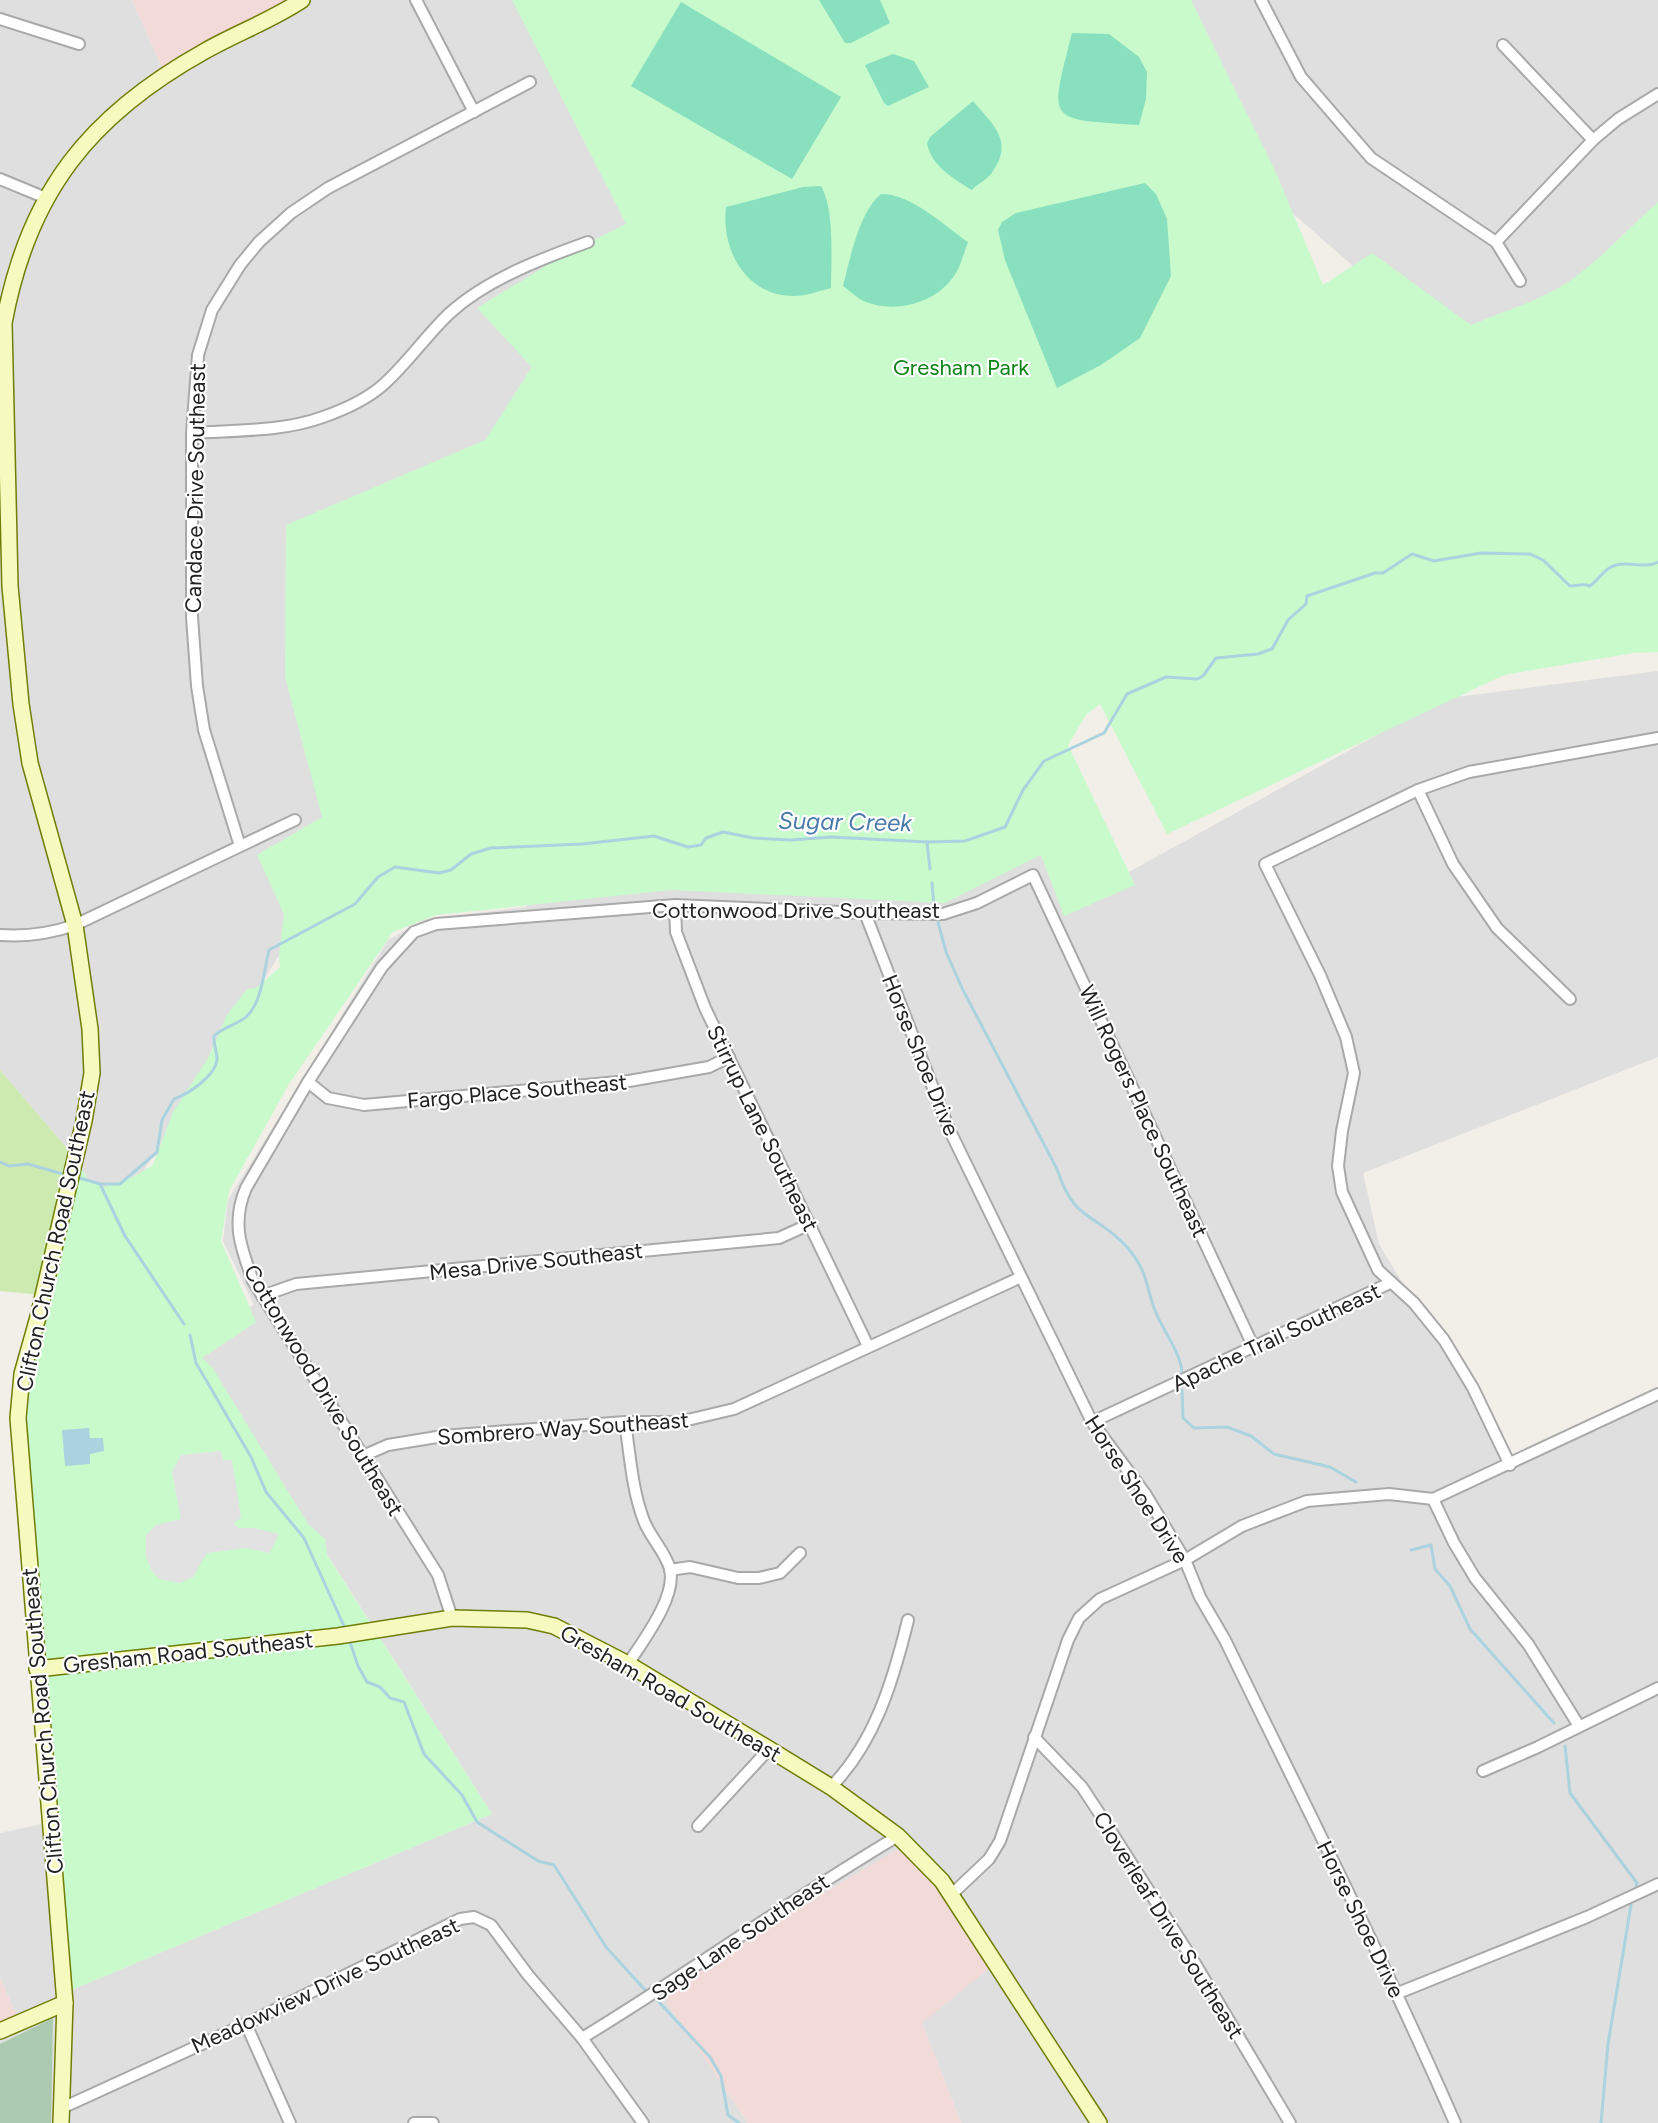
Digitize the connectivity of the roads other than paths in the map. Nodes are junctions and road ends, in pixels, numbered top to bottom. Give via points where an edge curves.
1 (302, 0) edge
2 (416, 0) edge
3 (1261, 0) edge
4 (0, 20) edge
5 (79, 44) dead end
6 (1503, 45) dead end
7 (530, 82) dead end
8 (1658, 94) edge
9 (474, 112) junction
10 (1593, 140) junction
11 (0, 179) edge
12 (46, 198) junction
13 (588, 242) dead end
14 (1496, 242) junction
15 (1520, 281) dead end
16 (192, 433) junction
17 (4, 454) edge
18 (1658, 738) edge
19 (1418, 790) junction
20 (295, 820) dead end
21 (240, 846) junction
22 (1033, 875) joint
23 (675, 905) junction
24 (865, 913) junction
25 (75, 925) junction
26 (0, 935) edge
27 (1570, 999) dead end
28 (729, 1057) junction
29 (308, 1082) junction
30 (810, 1224) junction
31 (1021, 1277) junction
32 (1390, 1283) junction
33 (262, 1296) junction
34 (868, 1347) junction
35 (1254, 1348) junction
36 (1658, 1394) edge
37 (626, 1422) junction
38 (1092, 1422) junction
39 (365, 1455) junction
40 (1510, 1465) junction
41 (1433, 1499) junction
42 (800, 1553) dead end
43 (1185, 1560) junction
44 (670, 1570) junction
45 (452, 1618) junction
46 (908, 1620) dead end
47 (628, 1664) junction
48 (37, 1669) junction
49 (1658, 1688) edge
50 (1579, 1726) junction
51 (1034, 1737) junction
52 (770, 1749) junction
53 (1483, 1771) dead end
54 (831, 1787) junction
55 (698, 1826) dead end
56 (898, 1836) junction
57 (1658, 1884) edge
58 (951, 1896) junction
59 (1398, 1993) junction
60 (65, 2002) junction
61 (246, 2024) junction
62 (0, 2031) edge
63 (582, 2038) junction
64 (62, 2116) edge
65 (290, 2123) edge
66 (414, 2123) edge
67 (433, 2123) edge
68 (643, 2123) edge
69 (1099, 2123) edge
70 (1290, 2123) edge
71 (1455, 2123) edge

1 - 12 street, Clifton Church Road Southeast via 206,50 134,95 85,143
2 - 9 street
3 - 14 street via 1301,77 1371,158
4 - 5 street
6 - 10 street
7 - 9 street, Candace Drive Southeast
8 - 10 street
9 - 16 street, Candace Drive Southeast via 321,191 259,242 212,310 198,355
10 - 14 street
11 - 12 street
12 - 17 street, Clifton Church Road Southeast via 18,263 4,323
13 - 16 street via 535,261 466,300 382,385 355,403 286,427
14 - 15 street
16 - 21 street, Candace Drive Southeast via 192,617 197,686 204,730
17 - 25 street, Clifton Church Road Southeast via 21,704 30,763
18 - 19 street via 1502,764
19 - 27 street via 1453,864 1497,928
19 - 32 street via 1265,864 1346,1037 1354,1073 1341,1131 1338,1166 1342,1192 1378,1270
20 - 21 street
21 - 25 street
22 - 24 street, Cottonwood Drive Southeast via 977,903 943,914
22 - 35 street, Will Rogers Place Southeast
23 - 24 street, Cottonwood Drive Southeast
23 - 28 street, Stirrup Lane Southeast via 681,947
23 - 29 street, Cottonwood Drive Southeast via 478,919 436,924 414,932 382,967
24 - 31 street, Horse Shoe Drive via 950,1130
25 - 26 street via 23,937
25 - 48 street, Clifton Church Road Southeast via 90,1029 92,1073 84,1121 22,1374 18,1418
28 - 29 street, Fargo Place Southeast via 709,1067 639,1080 364,1105 328,1098
28 - 30 street, Stirrup Lane Southeast
29 - 33 street, Cottonwood Drive Southeast via 239,1204 241,1250
30 - 33 street, Mesa Drive Southeast via 779,1238 296,1284
30 - 34 street, Stirrup Lane Southeast
31 - 34 street, Sombrero Way Southeast
31 - 38 street, Horse Shoe Drive
32 - 35 street, Apache Trail Southeast
32 - 40 street, Apache Trail Southeast via 1444,1340 1473,1388
33 - 39 street, Cottonwood Drive Southeast
34 - 37 street, Sombrero Way Southeast via 734,1409 679,1422
35 - 38 street, Apache Trail Southeast
36 - 40 street
37 - 39 street, Sombrero Way Southeast via 443,1436 388,1445
37 - 44 street via 635,1497 651,1539
38 - 43 street, Horse Shoe Drive via 1146,1495
39 - 45 street, Cottonwood Drive Southeast via 438,1575
40 - 41 street
41 - 43 street via 1389,1494 1307,1501 1242,1526
41 - 50 street via 1475,1578 1528,1644
42 - 44 street via 780,1573 759,1578 738,1578 690,1567
43 - 51 street via 1100,1599 1079,1618
43 - 59 street, Horse Shoe Drive via 1200,1598 1225,1640
44 - 47 street via 662,1612
45 - 47 street, Gresham Road Southeast via 527,1620 554,1626
45 - 48 street, Gresham Road Southeast via 338,1636
46 - 54 street via 897,1665 872,1730 850,1767
47 - 52 street, Gresham Road Southeast
48 - 60 street, Clifton Church Road Southeast
49 - 50 street
50 - 53 street
51 - 58 street via 1000,1841 990,1860
51 - 70 street, Cloverleaf Drive Southeast via 1082,1787 1196,1965
52 - 54 street, Gresham Road Southeast
52 - 55 street
54 - 56 street, Gresham Road Southeast
56 - 58 street, Gresham Road Southeast via 942,1881
56 - 63 street, Sage Lane Southeast
57 - 59 street
58 - 69 street, Gresham Road Southeast
59 - 71 street, Horse Shoe Drive
60 - 62 street
60 - 64 street, Clifton Church Road Southeast
61 - 63 street, Meadowview Drive Southeast via 460,1919 474,1917 491,1925
61 - 64 street, Meadowview Drive Southeast
61 - 65 street
63 - 68 street, Meadowview Drive Southeast
66 - 67 street

